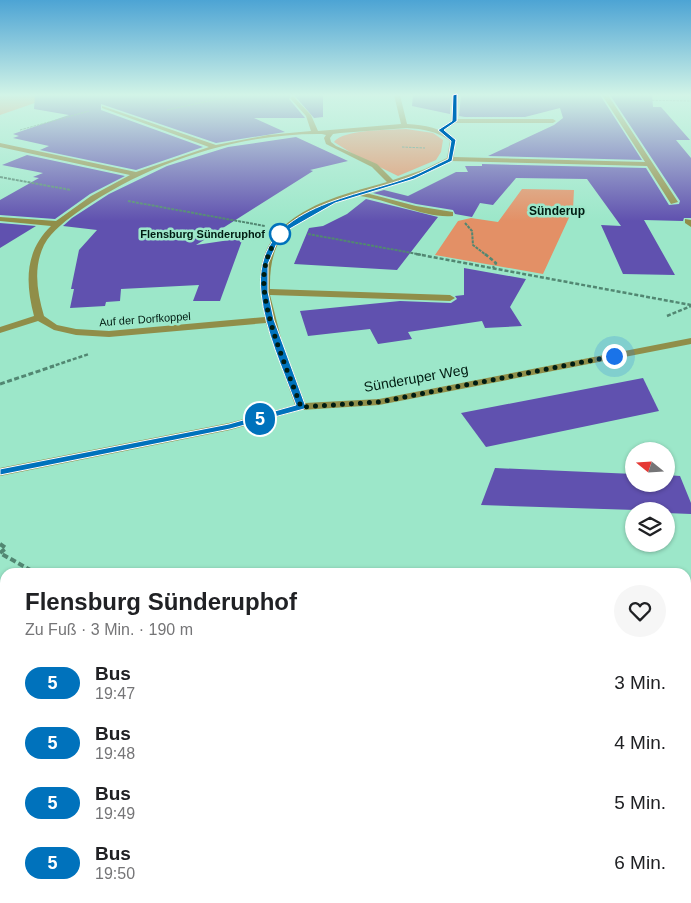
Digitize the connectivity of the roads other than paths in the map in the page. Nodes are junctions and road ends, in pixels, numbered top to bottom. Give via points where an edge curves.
1 (188, 137) edge
2 (267, 137) edge
3 (328, 137) edge
4 (449, 137) edge
5 (632, 137) edge
6 (0, 144) edge
7 (215, 147) junction
8 (450, 160) junction
9 (649, 164) junction
10 (136, 174) junction
11 (391, 183) junction
12 (358, 193) junction
13 (674, 202) dead end
14 (450, 214) road end
15 (0, 218) edge
16 (57, 224) junction
17 (265, 292) junction
18 (450, 298) dead end
19 (39, 317) junction
20 (270, 320) junction
21 (0, 330) edge
22 (691, 342) edge
23 (301, 407) junction
24 (0, 472) edge

1 - 7 street
2 - 7 street
3 - 11 street via 328,143 334,147 380,169
4 - 8 street via 453,140
5 - 9 street
6 - 10 street
7 - 10 street
8 - 9 street
8 - 11 street via 431,171
9 - 13 street
10 - 16 street via 96,195
11 - 12 street
12 - 14 street
12 - 17 street via 316,210 283,230 273,243 265,264
15 - 16 street
16 - 19 street via 40,246 32,270 32,295
17 - 18 street
17 - 20 street
19 - 20 street, Auf der Dorfkoppel via 54,327 109,334
19 - 21 street
20 - 23 street
22 - 23 street, Sünderuper Weg via 379,402
23 - 24 street, Sünderuper Weg via 230,426

